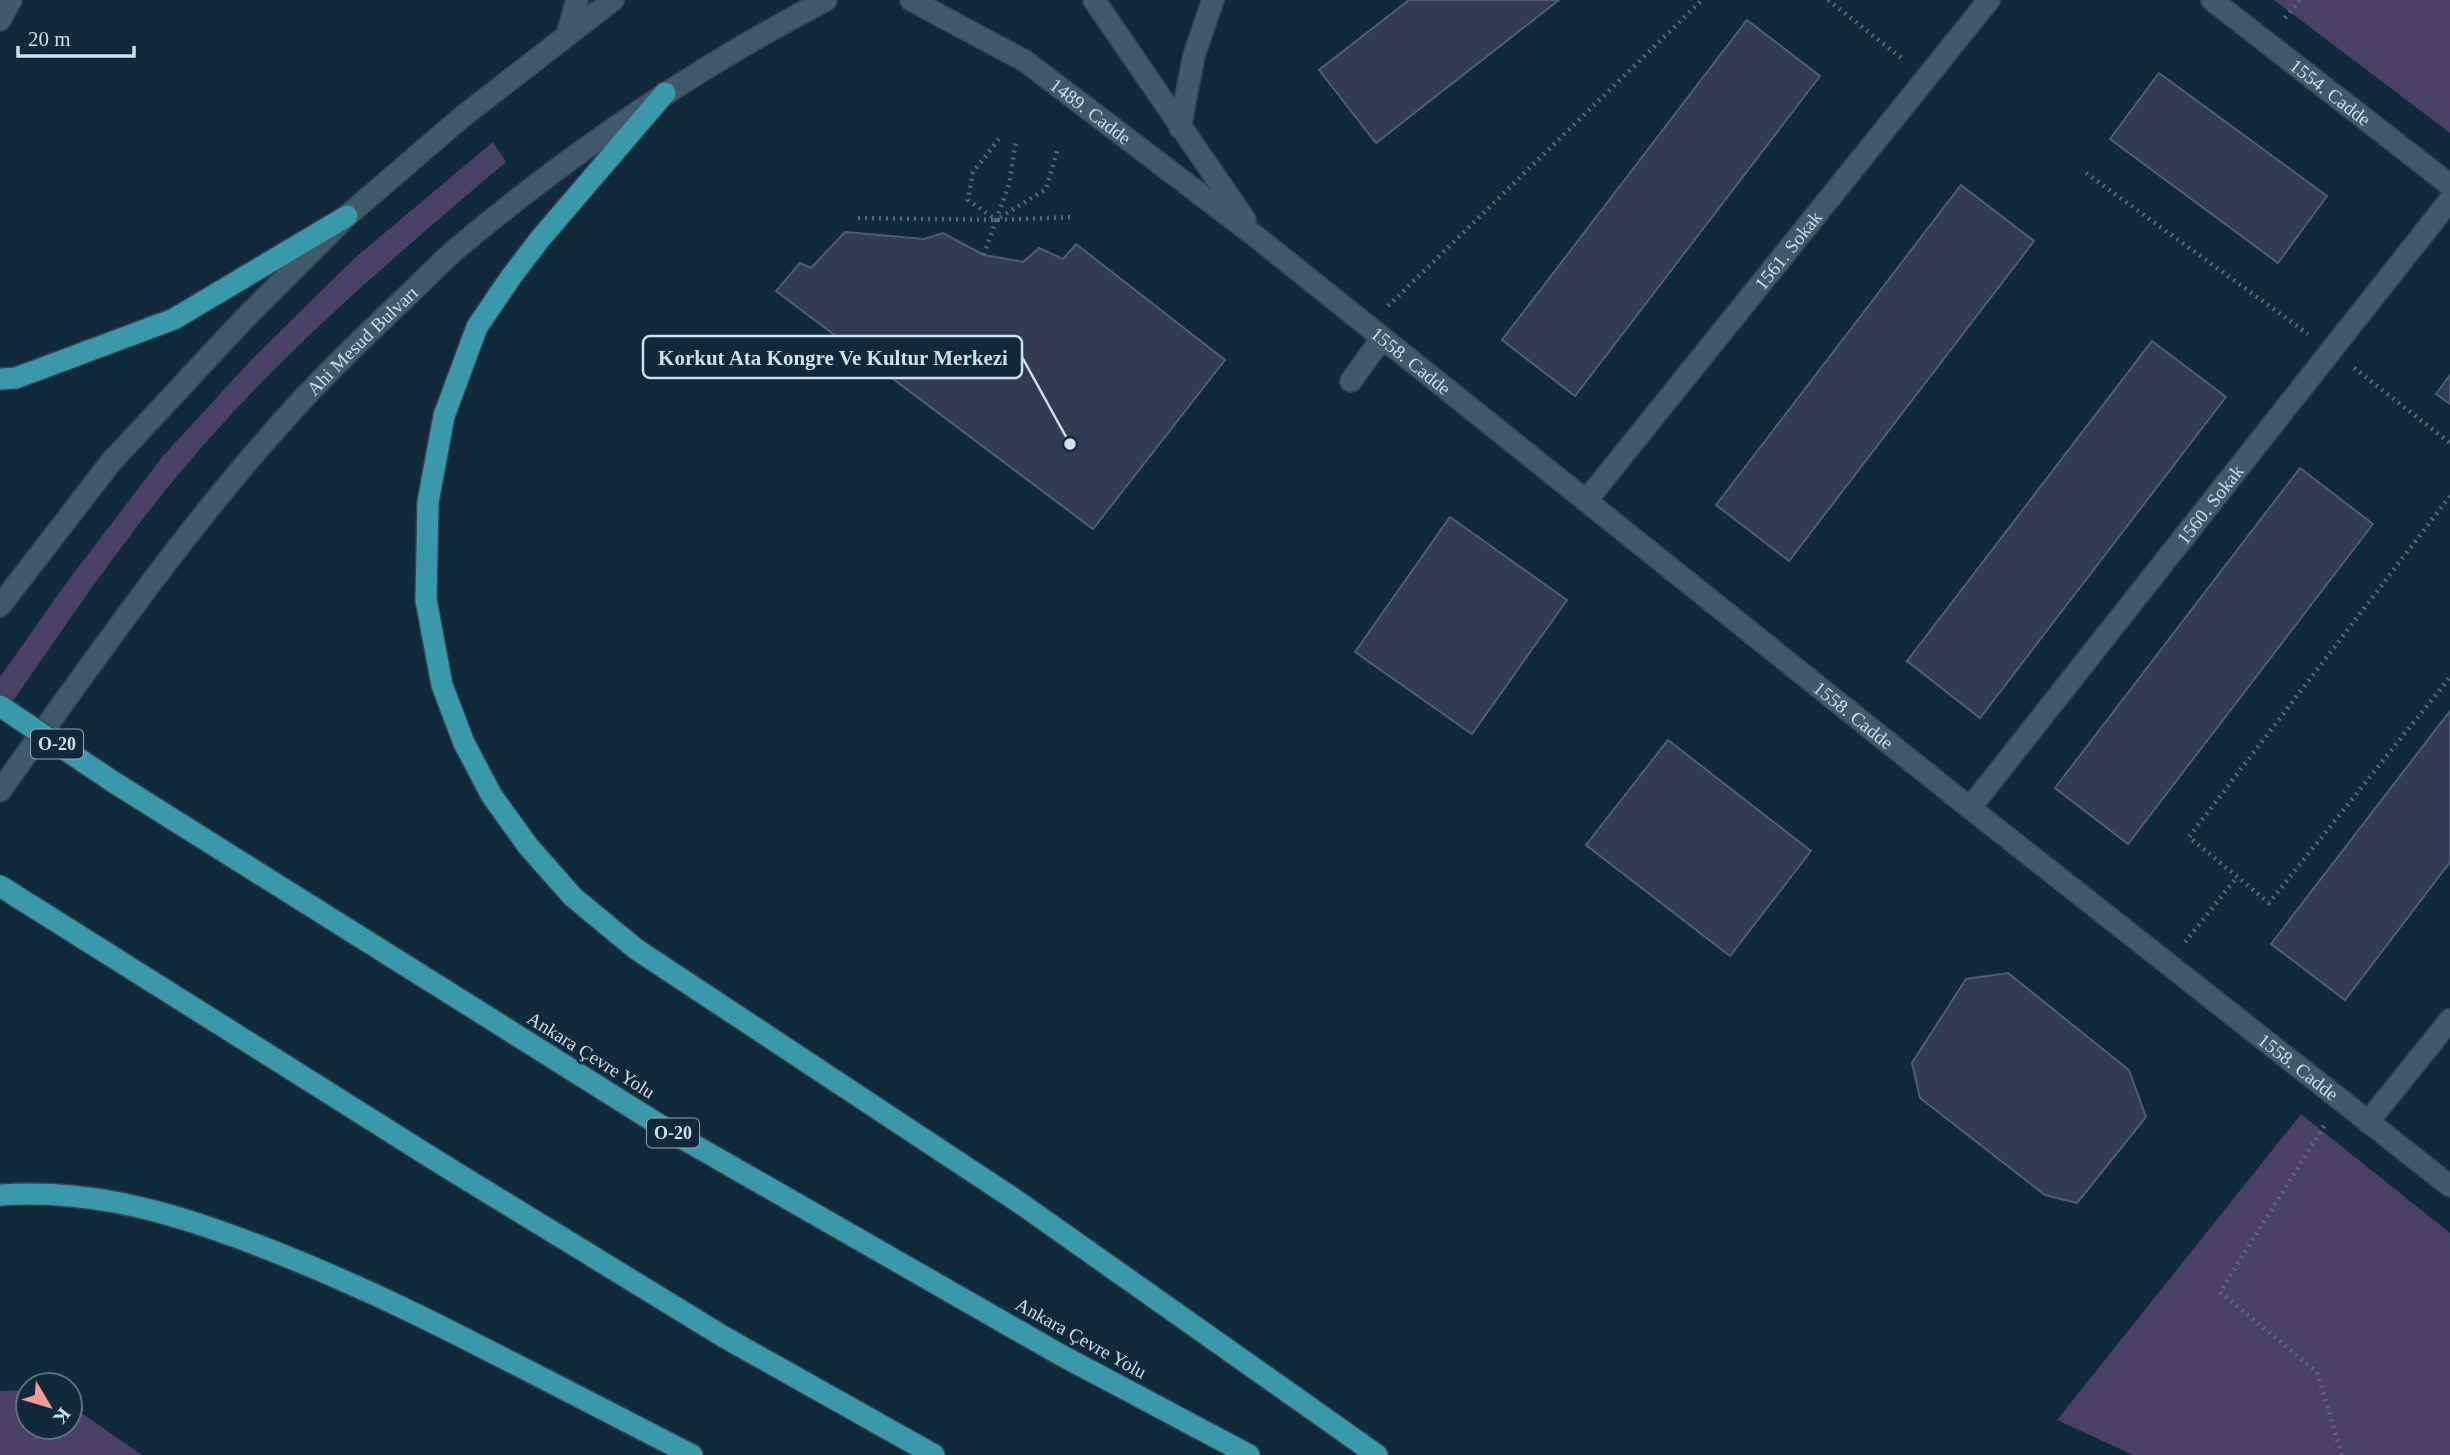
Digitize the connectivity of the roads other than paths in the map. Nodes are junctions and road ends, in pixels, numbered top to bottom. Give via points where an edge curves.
1 (11, 0) edge
2 (577, 0) edge
3 (613, 0) edge
4 (826, 0) edge
5 (911, 0) edge
6 (1094, 0) edge
7 (1213, 0) edge
8 (1989, 0) edge
9 (2212, 0) edge
10 (0, 20) edge
11 (567, 35) junction
12 (665, 93) junction
13 (1180, 128) junction
14 (2450, 185) edge
15 (2450, 200) edge
16 (347, 216) junction
17 (1259, 239) junction
18 (1375, 332) junction
19 (0, 379) edge
20 (1351, 381) dead end
21 (1586, 501) junction
22 (0, 606) edge
23 (0, 706) edge
24 (0, 791) edge
25 (1970, 808) junction
26 (0, 886) edge
27 (2450, 1020) edge
28 (2368, 1122) junction
29 (2450, 1186) edge
30 (0, 1195) edge
31 (692, 1455) edge
32 (934, 1455) edge
33 (1249, 1455) edge
34 (1377, 1455) edge

1 - 10 street
2 - 11 street
3 - 11 street
4 - 12 street, Ahi Mesud Bulvarı
5 - 17 street, 1489. Cadde via 1025,61
6 - 13 street
7 - 13 street via 1194,55
8 - 21 street, 1561. Sokak
9 - 14 street, 1554. Cadde
11 - 16 street
12 - 24 street, Ahi Mesud Bulvarı via 554,171 454,251 301,401 176,553
12 - 34 highway via 511,276 477,327 444,416 428,502 426,600 442,684 464,743 492,796 528,846 573,897 636,949 1020,1203
13 - 17 street
15 - 25 street, 1560. Sokak
16 - 19 highway via 174,319 16,378
16 - 22 street via 129,442
17 - 18 street, 1558. Cadde
18 - 20 street
18 - 21 street, 1558. Cadde
21 - 25 street, 1558. Cadde
23 - 33 highway, Ankara Çevre Yolu / O-20, bridge via 666,1129 1059,1354
25 - 28 street, 1558. Cadde
26 - 32 highway via 712,1330
27 - 28 street
28 - 29 street, 1558. Cadde
30 - 31 highway via 35,1192 99,1198 192,1220 279,1252 383,1297

